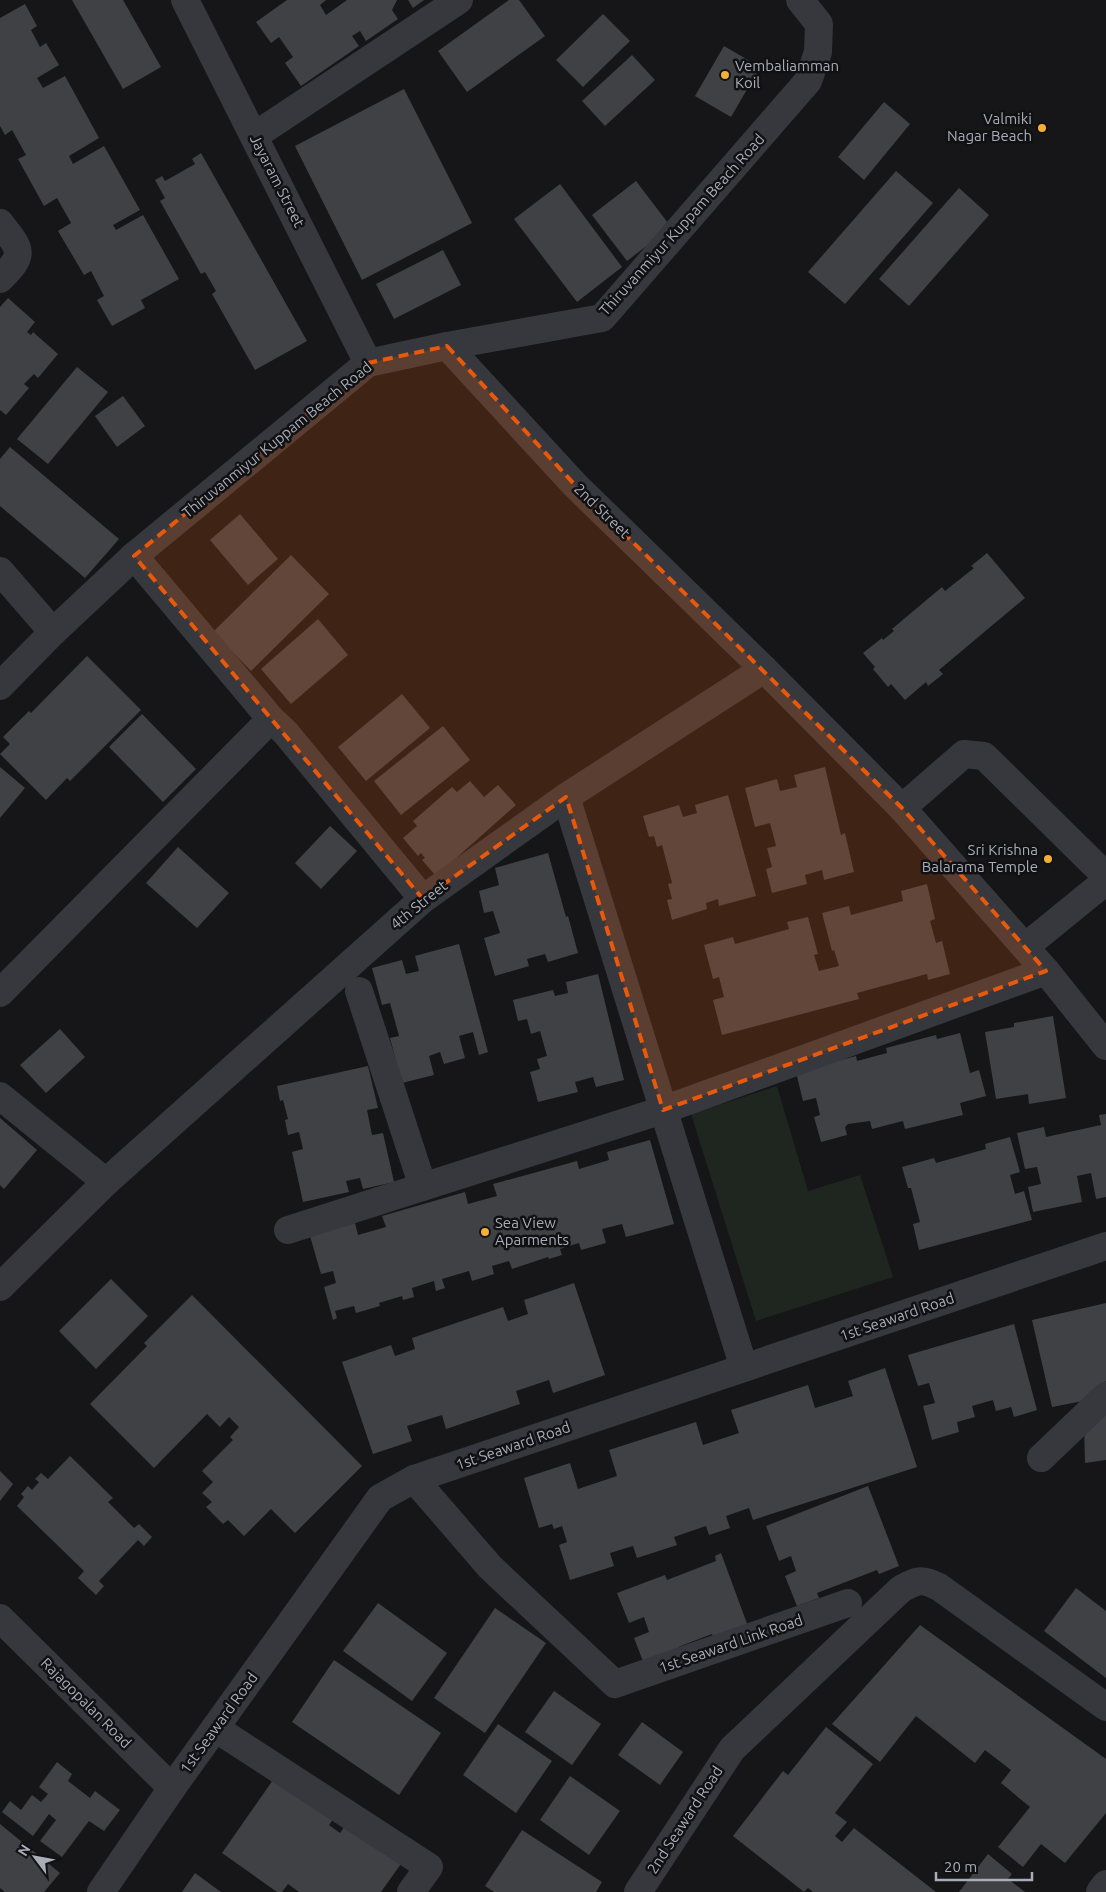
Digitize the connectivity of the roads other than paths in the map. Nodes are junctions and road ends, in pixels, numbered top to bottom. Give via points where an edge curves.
1 (185, 0) edge
2 (459, 0) edge
3 (800, 0) edge
4 (254, 136) junction
5 (0, 222) edge
6 (0, 279) edge
7 (447, 346) junction
8 (368, 363) junction
9 (134, 556) junction
10 (0, 571) edge
11 (53, 632) junction
12 (764, 669) junction
13 (0, 686) edge
14 (271, 719) junction
15 (566, 797) junction
16 (902, 808) junction
17 (1106, 876) edge
18 (1106, 881) edge
19 (423, 899) junction
20 (1025, 947) junction
21 (1046, 970) junction
22 (359, 991) dead end
23 (0, 993) edge
24 (1106, 1046) edge
25 (0, 1096) edge
26 (663, 1110) junction
27 (106, 1182) junction
28 (423, 1187) junction
29 (288, 1230) dead end
30 (1104, 1251) edge
31 (0, 1287) edge
32 (744, 1368) junction
33 (1106, 1396) edge
34 (1041, 1458) dead end
35 (414, 1479) junction
36 (848, 1603) dead end
37 (0, 1618) edge
38 (1106, 1707) edge
39 (215, 1728) junction
40 (172, 1788) junction
41 (1106, 1884) edge
42 (101, 1892) edge
43 (411, 1892) edge
44 (638, 1892) edge
45 (1100, 1892) edge

1 - 4 street, Jayaram Street
2 - 4 street
3 - 7 street, Thiruvanmiyur Kuppam Beach Road via 819,24 818,52 808,81 602,318
4 - 8 street, Jayaram Street
5 - 6 street via 18,251 12,267
7 - 8 street, Thiruvanmiyur Kuppam Beach Road
7 - 12 street, 2nd Street via 575,485
8 - 9 street, Thiruvanmiyur Kuppam Beach Road
9 - 11 street, Thiruvanmiyur Kuppam Beach Road
9 - 14 street
10 - 11 street
11 - 13 street, Thiruvanmiyur Kuppam Beach Road
12 - 15 street, 4th Street
12 - 16 street, 2nd Street
14 - 19 street
14 - 23 street
15 - 19 street, 4th Street
15 - 26 street
16 - 17 street via 964,754 984,756
16 - 20 street, 2nd Street
18 - 20 street
19 - 27 street, 4th Street
20 - 21 street, 2nd Street
21 - 24 street, 2nd Street
21 - 26 street
22 - 28 street
25 - 27 street
26 - 28 street
26 - 32 street
27 - 31 street, 4th Street
28 - 29 street
30 - 32 street, 1st Seaward Road
32 - 35 street, 1st Seaward Road
33 - 34 street
35 - 36 street, 1st Seaward Link Road via 490,1567 615,1684
35 - 39 street, 1st Seaward Road via 380,1498
37 - 40 street, Rajagopalan Road
38 - 44 street, 2nd Seaward Road via 939,1587 926,1581 915,1582 902,1590 732,1749
39 - 40 street, 1st Seaward Road
39 - 43 street via 429,1867
40 - 42 street, 1st Seaward Road
41 - 45 street

